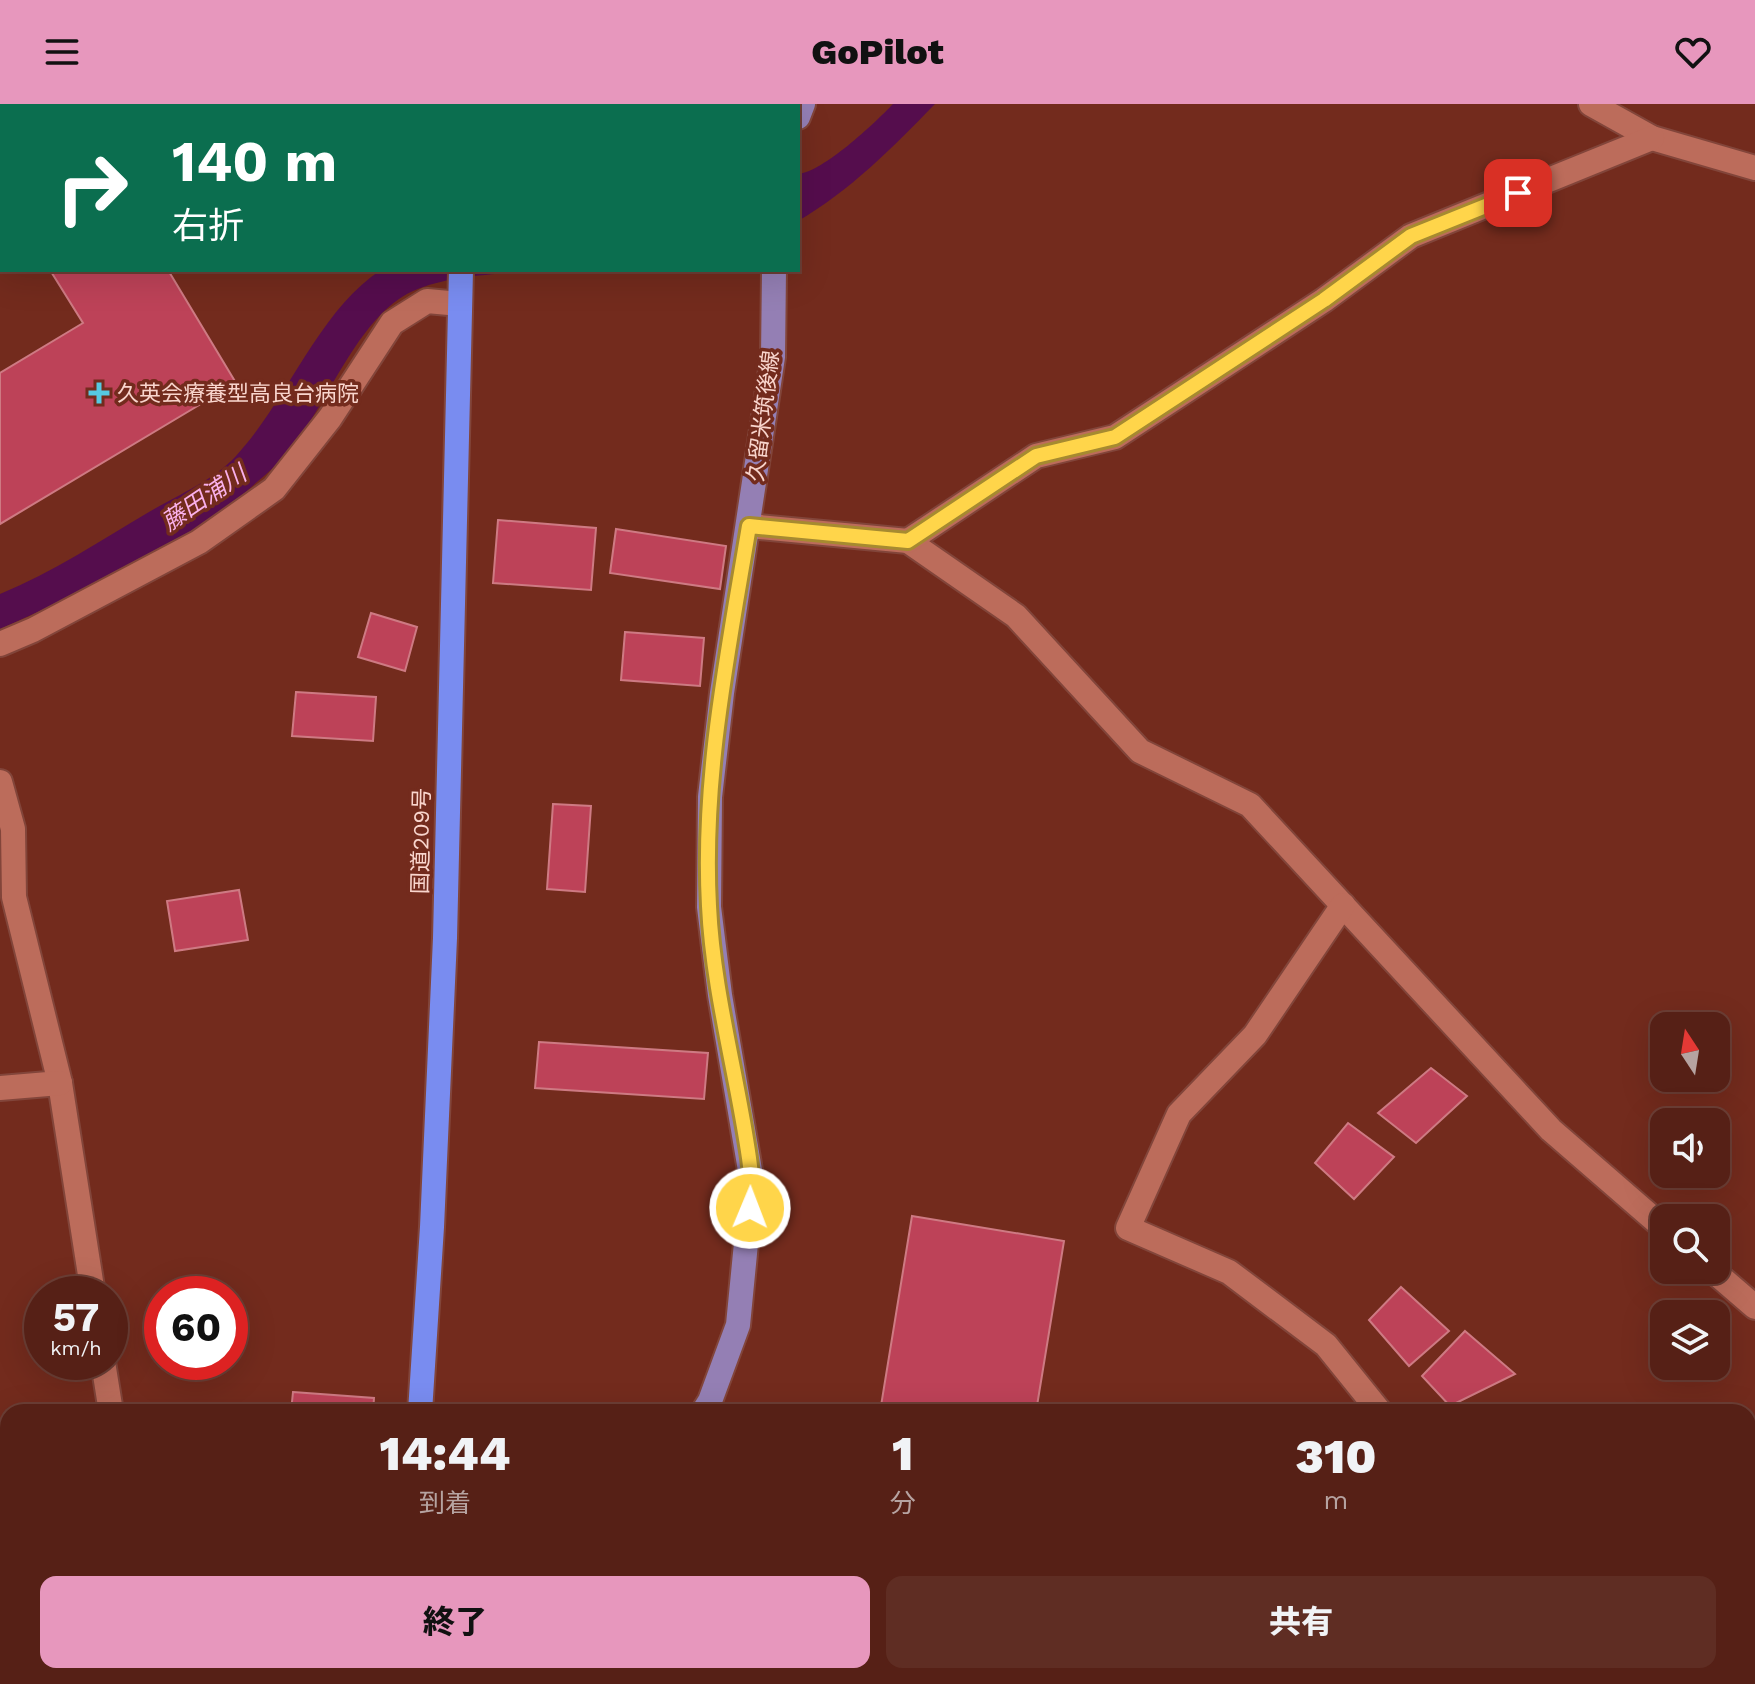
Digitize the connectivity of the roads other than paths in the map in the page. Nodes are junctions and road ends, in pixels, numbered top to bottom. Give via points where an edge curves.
1 (1591, 104) edge
2 (1652, 138) junction
3 (1755, 168) edge
4 (774, 272) edge
5 (461, 288) edge
6 (749, 526) junction
7 (908, 541) junction
8 (0, 644) edge
9 (0, 782) edge
10 (1343, 905) junction
11 (60, 1083) junction
12 (0, 1088) edge
13 (1650, 1216) edge
14 (90, 1276) edge
15 (1728, 1284) edge
16 (1755, 1307) edge
17 (106, 1380) edge
18 (110, 1404) edge
19 (421, 1404) edge
20 (708, 1404) edge
21 (1374, 1404) edge

1 - 2 street
2 - 3 street
2 - 7 street via 1411,236 1324,300 1115,437 1036,456
4 - 6 main road, 久留米筑後線 via 773,357
5 - 8 street via 392,323 330,418 274,489 199,542
5 - 19 highway, 国道209号 via 445,938
6 - 7 street
6 - 20 main road, 久留米筑後線 via 710,797 709,907 752,1182 738,1325
7 - 10 street via 1016,616 1140,751 1250,805
9 - 11 street via 13,829 14,897
10 - 13 street via 1551,1130
10 - 21 street via 1255,1035 1179,1114 1128,1228 1229,1272 1326,1345
11 - 12 street
11 - 14 street
15 - 16 street
17 - 18 street

